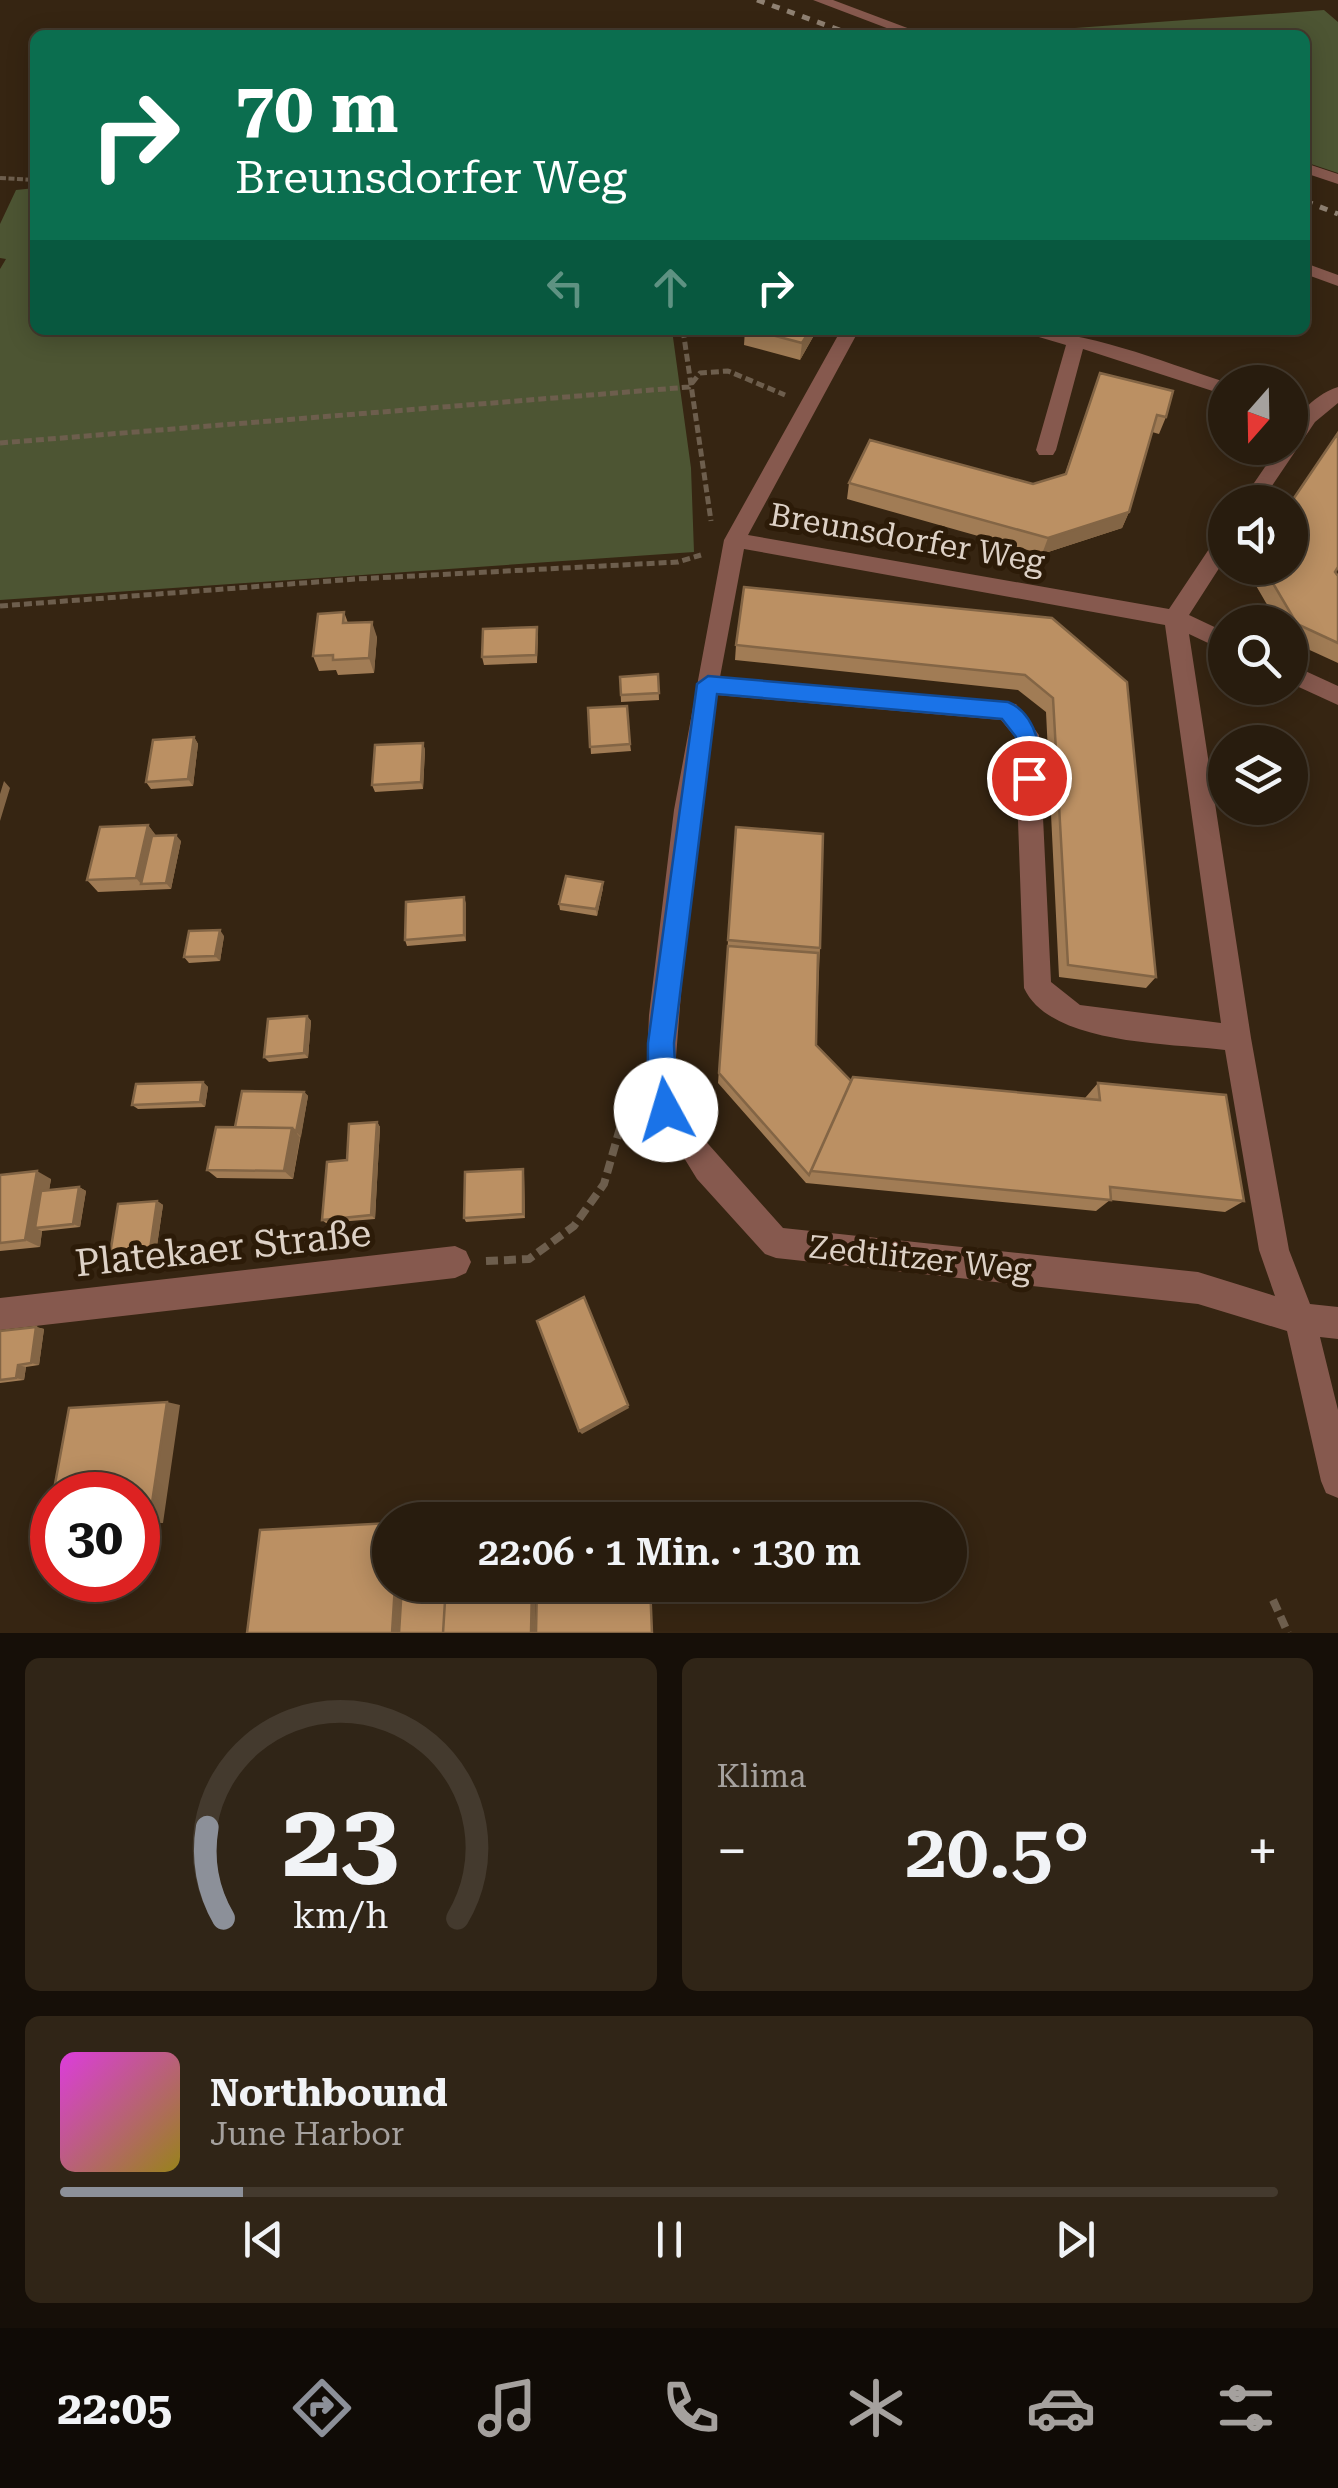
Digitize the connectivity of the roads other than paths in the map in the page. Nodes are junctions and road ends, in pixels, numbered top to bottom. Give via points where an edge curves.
1 (820, 0) edge
2 (905, 30) edge
3 (1310, 170) edge
4 (1338, 179) edge
5 (1310, 270) edge
6 (1338, 281) edge
7 (847, 335) edge
8 (1043, 335) edge
9 (1076, 344) junction
10 (1208, 383) edge
11 (1338, 393) edge
12 (1308, 409) edge
13 (1046, 450) dead end
14 (726, 549) junction
15 (1208, 568) edge
16 (1175, 618) junction
17 (1208, 634) edge
18 (1308, 682) edge
19 (708, 684) junction
20 (1338, 696) edge
21 (1237, 1038) junction
22 (455, 1262) road end
23 (0, 1314) edge
24 (1300, 1319) junction
25 (1338, 1322) edge
26 (1338, 1480) edge

1 - 2 street
3 - 4 street
5 - 6 street
7 - 14 street
8 - 9 street
9 - 10 street
9 - 13 street
11 - 12 street
14 - 16 street, Breunsdorfer Weg
14 - 19 street, Breunsdorfer Weg
15 - 16 street
16 - 17 street, Breunsdorfer Weg
16 - 21 street
18 - 20 street
19 - 21 street via 1008,711 1027,735 1038,988 1074,1017
19 - 24 street, Zedtlitzer Weg via 676,906 660,1083 666,1110 738,1203 776,1242 1198,1288
21 - 24 street via 1274,1250
22 - 23 street, Platekaer Straße
24 - 25 street, Zedtlitzer Weg
24 - 26 street

